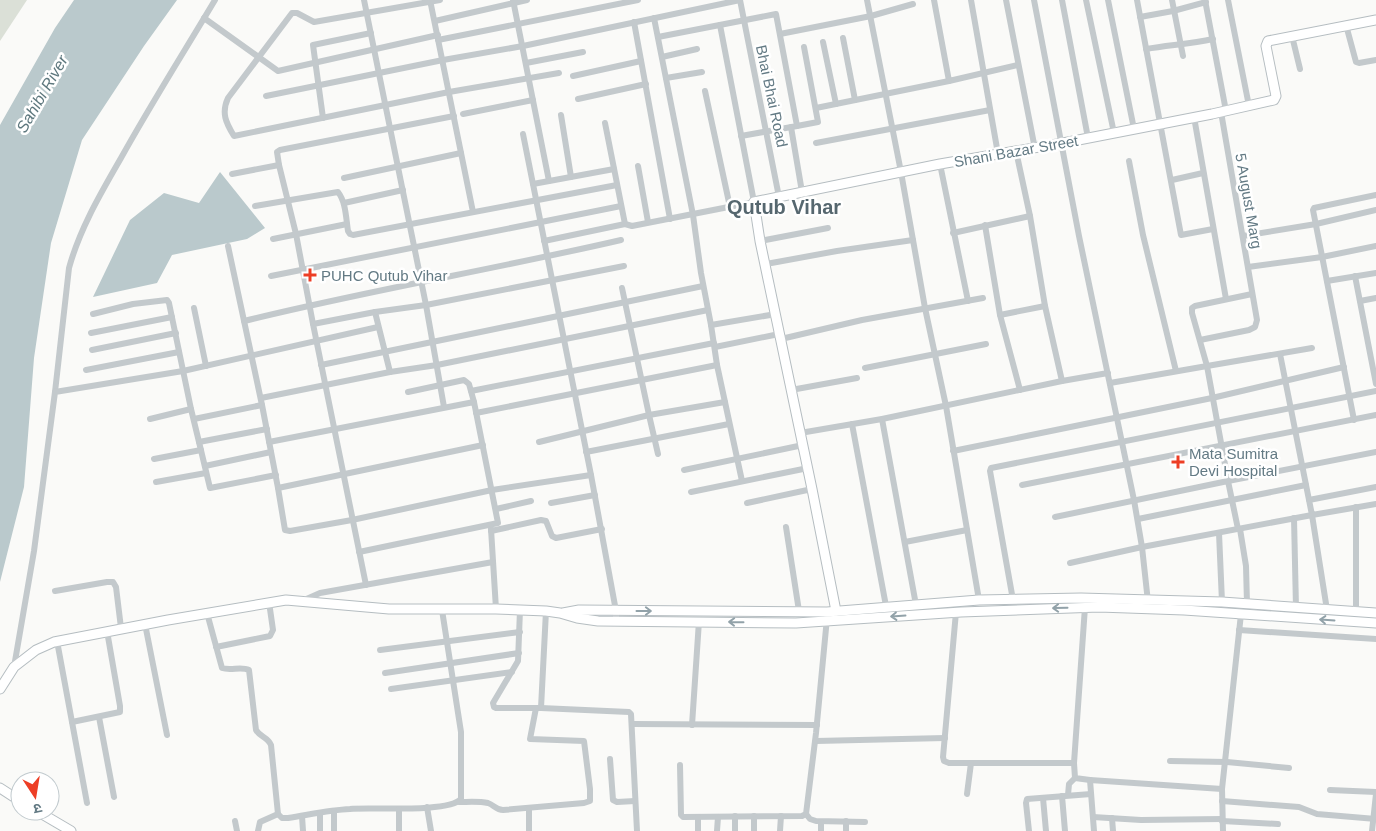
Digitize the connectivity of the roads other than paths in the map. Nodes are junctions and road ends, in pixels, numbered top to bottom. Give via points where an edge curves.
1 (215, 0) edge
2 (364, 0) edge
3 (440, 0) edge
4 (527, 0) edge
5 (636, 0) edge
6 (740, 0) edge
7 (868, 0) edge
8 (934, 0) edge
9 (970, 0) edge
10 (1006, 0) edge
11 (1034, 0) edge
12 (1062, 0) edge
13 (1086, 0) edge
14 (1108, 0) edge
15 (1137, 0) edge
16 (1172, 0) edge
17 (1228, 0) edge
18 (430, 1) edge
19 (513, 1) edge
20 (1206, 1) edge
21 (913, 4) dead end
22 (1173, 11) junction
23 (367, 12) junction
24 (870, 16) junction
25 (1140, 17) junction
26 (204, 18) junction
27 (654, 18) junction
28 (744, 20) junction
29 (1376, 20) edge
30 (435, 22) junction
31 (634, 22) junction
32 (518, 24) junction
33 (720, 25) junction
34 (1346, 25) junction
35 (371, 33) junction
36 (780, 34) junction
37 (1292, 36) junction
38 (658, 37) junction
39 (438, 38) junction
40 (843, 38) dead end
41 (1212, 39) junction
42 (823, 42) dead end
43 (1180, 44) junction
44 (523, 46) junction
45 (804, 47) dead end
46 (374, 49) junction
47 (1146, 49) junction
48 (697, 50) dead end
49 (583, 52) dead end
50 (1183, 56) dead end
51 (662, 57) junction
52 (259, 59) junction
53 (443, 60) junction
54 (1376, 60) edge
55 (642, 61) junction
56 (314, 62) junction
57 (526, 63) junction
58 (1018, 66) junction
59 (1300, 69) dead end
60 (702, 72) dead end
61 (379, 73) junction
62 (559, 73) dead end
63 (984, 74) junction
64 (574, 76) dead end
65 (529, 78) junction
66 (666, 78) junction
67 (948, 80) junction
68 (646, 84) junction
69 (318, 85) junction
70 (705, 91) dead end
71 (449, 92) junction
72 (886, 93) junction
73 (266, 96) dead end
74 (578, 99) dead end
75 (533, 100) junction
76 (855, 100) junction
77 (836, 104) junction
78 (386, 106) junction
79 (1249, 106) junction
80 (816, 108) junction
81 (990, 110) junction
82 (1224, 111) junction
83 (463, 114) dead end
84 (454, 116) junction
85 (561, 116) dead end
86 (1194, 117) junction
87 (322, 118) junction
88 (605, 122) dead end
89 (1161, 124) junction
90 (794, 126) junction
91 (892, 128) junction
92 (1134, 129) junction
93 (390, 130) junction
94 (767, 132) junction
95 (1114, 133) junction
96 (523, 134) dead end
97 (741, 136) junction
98 (1088, 138) junction
99 (816, 142) dead end
100 (1063, 143) junction
101 (1035, 149) junction
102 (1016, 151) junction
103 (461, 152) junction
104 (998, 154) junction
105 (1129, 161) dead end
106 (940, 164) junction
107 (279, 165) junction
108 (398, 166) junction
109 (638, 166) dead end
110 (614, 170) junction
111 (901, 172) junction
112 (1203, 173) junction
113 (232, 174) dead end
114 (571, 177) junction
115 (344, 178) dead end
116 (1172, 180) junction
117 (549, 181) junction
118 (533, 184) junction
119 (617, 185) junction
120 (403, 190) junction
121 (802, 192) junction
122 (1376, 195) edge
123 (779, 197) junction
124 (288, 200) junction
125 (536, 201) junction
126 (754, 202) junction
127 (344, 204) junction
128 (255, 206) dead end
129 (621, 206) junction
130 (730, 207) junction
131 (1376, 210) edge
132 (473, 212) junction
133 (693, 215) junction
134 (1030, 216) junction
135 (670, 219) junction
136 (648, 222) junction
137 (540, 223) junction
138 (347, 224) junction
139 (410, 224) junction
140 (625, 224) junction
141 (1316, 224) junction
142 (985, 225) junction
143 (828, 228) dead end
144 (1213, 229) junction
145 (953, 233) junction
146 (296, 234) junction
147 (1243, 236) junction
148 (273, 239) dead end
149 (621, 240) dead end
150 (760, 240) junction
151 (913, 240) junction
152 (544, 241) junction
153 (228, 246) dead end
154 (1376, 246) edge
155 (415, 247) junction
156 (547, 257) junction
157 (1322, 257) junction
158 (766, 264) junction
159 (624, 266) dead end
160 (1248, 267) junction
161 (302, 270) junction
162 (1376, 272) edge
163 (271, 276) dead end
164 (1355, 276) junction
165 (552, 281) junction
166 (1327, 281) junction
167 (421, 282) junction
168 (703, 286) junction
169 (622, 288) dead end
170 (1252, 294) junction
171 (983, 298) dead end
172 (1376, 298) edge
173 (1226, 299) junction
174 (968, 301) junction
175 (1360, 301) junction
176 (625, 303) junction
177 (308, 305) junction
178 (426, 305) junction
179 (1045, 306) junction
180 (194, 308) dead end
181 (925, 308) junction
182 (708, 310) junction
183 (375, 312) junction
184 (93, 314) dead end
185 (776, 314) junction
186 (1000, 315) junction
187 (558, 316) junction
188 (172, 317) junction
189 (244, 320) junction
190 (313, 324) junction
191 (711, 325) junction
192 (629, 326) junction
193 (378, 327) junction
194 (91, 333) dead end
195 (176, 333) junction
196 (780, 336) junction
197 (1376, 337) edge
198 (563, 339) junction
199 (1367, 339) junction
200 (1200, 340) junction
201 (432, 341) junction
202 (317, 342) junction
203 (986, 344) dead end
204 (715, 345) junction
205 (1312, 348) dead end
206 (92, 350) dead end
207 (384, 350) junction
208 (179, 352) junction
209 (1280, 354) junction
210 (934, 355) junction
211 (252, 356) junction
212 (638, 358) junction
213 (321, 364) junction
214 (1374, 364) edge
215 (436, 365) junction
216 (717, 365) junction
217 (206, 366) junction
218 (1207, 366) junction
219 (1344, 367) junction
220 (865, 368) dead end
221 (86, 370) dead end
222 (183, 371) junction
223 (570, 371) junction
224 (1176, 371) junction
225 (390, 372) junction
226 (1108, 373) junction
227 (857, 378) dead end
228 (641, 380) junction
229 (1062, 381) junction
230 (1286, 381) junction
231 (1110, 383) junction
232 (439, 384) junction
233 (1376, 384) edge
234 (326, 385) junction
235 (792, 390) junction
236 (1020, 390) junction
237 (472, 391) junction
238 (1376, 391) edge
239 (55, 392) junction
240 (408, 392) dead end
241 (574, 394) junction
242 (1349, 396) junction
243 (1212, 398) junction
244 (262, 401) junction
245 (474, 402) junction
246 (725, 402) junction
247 (946, 406) junction
248 (444, 407) junction
249 (190, 408) junction
250 (1291, 408) junction
251 (476, 413) junction
252 (649, 415) junction
253 (1376, 415) edge
254 (1118, 418) junction
255 (150, 419) dead end
256 (194, 419) junction
257 (882, 419) junction
258 (1354, 420) junction
259 (1217, 422) junction
260 (729, 424) junction
261 (852, 424) junction
262 (267, 429) junction
263 (334, 430) junction
264 (1295, 431) junction
265 (582, 432) junction
266 (800, 433) junction
267 (654, 438) junction
268 (1123, 441) junction
269 (199, 442) junction
270 (270, 442) junction
271 (539, 442) dead end
272 (483, 445) junction
273 (803, 445) junction
274 (1221, 446) junction
275 (201, 450) junction
276 (953, 451) junction
277 (271, 452) junction
278 (586, 452) junction
279 (1376, 452) edge
280 (658, 454) dead end
281 (737, 458) junction
282 (154, 459) dead end
283 (1127, 466) junction
284 (1303, 466) junction
285 (808, 468) junction
286 (205, 470) junction
287 (684, 470) dead end
288 (343, 474) junction
289 (276, 475) junction
290 (592, 475) junction
291 (742, 481) junction
292 (1228, 481) junction
293 (156, 482) dead end
294 (1022, 485) dead end
295 (1306, 485) junction
296 (1376, 487) edge
297 (278, 488) junction
298 (812, 489) junction
299 (492, 490) junction
300 (691, 492) dead end
301 (596, 496) junction
302 (1134, 500) junction
303 (1232, 500) junction
304 (1309, 500) junction
305 (531, 501) dead end
306 (552, 503) dead end
307 (747, 503) dead end
308 (1376, 504) edge
309 (1356, 507) junction
310 (496, 509) junction
311 (1312, 515) junction
312 (1055, 518) dead end
313 (1294, 518) junction
314 (1138, 519) junction
315 (352, 520) junction
316 (786, 527) dead end
317 (491, 528) junction
318 (602, 529) junction
319 (1239, 529) junction
320 (967, 530) junction
321 (1219, 533) junction
322 (905, 542) junction
323 (1142, 547) junction
324 (360, 552) junction
325 (493, 562) junction
326 (1070, 563) dead end
327 (366, 585) junction
328 (55, 592) dead end
329 (979, 600) junction
330 (1013, 600) junction
331 (269, 602) junction
332 (301, 602) junction
333 (1222, 602) junction
334 (1247, 604) junction
335 (916, 605) junction
336 (1148, 605) junction
337 (886, 606) junction
338 (1085, 607) junction
339 (1296, 608) junction
340 (442, 610) junction
341 (496, 610) junction
342 (520, 610) junction
343 (1327, 610) junction
344 (616, 611) junction
345 (799, 611) junction
346 (207, 612) junction
347 (546, 612) junction
348 (956, 612) junction
349 (1356, 612) junction
350 (560, 613) junction
351 (1376, 613) edge
352 (830, 614) junction
353 (1241, 614) junction
354 (616, 621) junction
355 (700, 621) junction
356 (1376, 623) edge
357 (146, 624) junction
358 (121, 628) junction
359 (1239, 630) junction
360 (108, 631) junction
361 (520, 632) junction
362 (1376, 639) edge
363 (57, 641) junction
364 (446, 641) junction
365 (216, 647) junction
366 (380, 650) dead end
367 (519, 653) junction
368 (450, 663) junction
369 (14, 667) junction
370 (512, 672) junction
371 (385, 673) dead end
372 (453, 681) junction
373 (1, 686) edge
374 (391, 689) dead end
375 (538, 708) junction
376 (99, 717) junction
377 (72, 722) junction
378 (633, 724) junction
379 (692, 725) junction
380 (817, 725) junction
381 (167, 734) dead end
382 (945, 738) junction
383 (816, 741) junction
384 (610, 759) dead end
385 (1170, 761) dead end
386 (1225, 762) junction
387 (971, 763) junction
388 (1074, 763) junction
389 (680, 765) dead end
390 (1289, 768) dead end
391 (1075, 778) junction
392 (1090, 780) junction
393 (1222, 789) junction
394 (1330, 790) dead end
395 (1376, 793) edge
396 (967, 794) dead end
397 (1091, 794) junction
398 (1065, 796) junction
399 (114, 797) dead end
400 (1043, 798) junction
401 (1222, 801) junction
402 (459, 802) junction
403 (635, 802) junction
404 (87, 803) dead end
405 (427, 807) junction
406 (399, 809) junction
407 (529, 809) junction
408 (334, 811) junction
409 (320, 813) junction
410 (278, 814) junction
411 (806, 814) junction
412 (302, 816) junction
413 (735, 816) junction
414 (754, 816) junction
415 (781, 816) junction
416 (698, 817) junction
417 (718, 817) junction
418 (1093, 817) junction
419 (1112, 818) junction
420 (1375, 819) edge
421 (1222, 820) junction
422 (54, 821) edge
423 (234, 821) dead end
424 (846, 821) junction
425 (821, 822) junction
426 (865, 822) dead end
427 (1278, 824) dead end
428 (72, 831) edge
429 (238, 831) edge
430 (258, 831) edge
431 (302, 831) edge
432 (320, 831) edge
433 (334, 831) edge
434 (399, 831) edge
435 (431, 831) edge
436 (529, 831) edge
437 (638, 831) edge
438 (698, 831) edge
439 (717, 831) edge
440 (735, 831) edge
441 (754, 831) edge
442 (780, 831) edge
443 (821, 831) edge
444 (846, 831) edge
445 (1029, 831) edge
446 (1046, 831) edge
447 (1065, 831) edge
448 (1094, 831) edge
449 (1112, 831) edge
450 (1223, 831) edge
451 (1372, 831) edge

1 - 26 street
2 - 23 street
3 - 18 street
4 - 19 street
5 - 32 street
6 - 27 street
6 - 28 street, Bhai Bhai Road
7 - 24 street
8 - 67 street
9 - 63 street
10 - 58 street
11 - 100 street
12 - 98 street
13 - 95 street
14 - 92 street
15 - 25 street
16 - 22 street
17 - 79 street
18 - 23 street
18 - 30 street
19 - 30 street
19 - 32 street
20 - 22 street
20 - 41 street, 5 August Marg
21 - 24 street
22 - 25 street
22 - 43 street
23 - 35 street
23 - 52 street via 314,22 302,14 293,13
24 - 36 street
24 - 72 street
25 - 47 street
26 - 52 street
26 - 239 street via 103,190 74,250 68,268
27 - 31 street
27 - 38 street
28 - 33 street
28 - 36 street via 776,14
28 - 94 street, Bhai Bhai Road
29 - 34 street
30 - 39 street
31 - 44 street
31 - 55 street
32 - 39 street
32 - 44 street
33 - 38 street
33 - 97 street
34 - 37 street
34 - 54 street via 1356,62
35 - 46 street
35 - 56 street via 314,44
36 - 90 street
37 - 59 street
37 - 79 street, Shani Bazar Street via 1266,44 1276,96 1274,100
38 - 51 street
39 - 46 street
39 - 53 street
40 - 76 street
41 - 43 street
41 - 82 street, 5 August Marg
42 - 77 street
43 - 47 street
43 - 50 street
44 - 53 street
44 - 57 street
45 - 80 street
46 - 56 street
46 - 61 street
47 - 89 street
48 - 51 street
49 - 57 street
51 - 66 street
52 - 56 street via 278,70
52 - 87 street via 225,106 225,117 234,136
53 - 61 street
53 - 71 street
55 - 64 street
55 - 68 street
56 - 69 street
57 - 65 street
58 - 63 street
58 - 101 street
60 - 66 street
61 - 69 street
61 - 78 street
62 - 65 street
63 - 67 street
63 - 81 street
65 - 71 street
65 - 75 street
66 - 133 street
67 - 72 street
68 - 74 street
68 - 135 street
69 - 73 street
69 - 87 street
70 - 130 street
71 - 78 street
71 - 84 street
72 - 76 street
72 - 91 street
75 - 83 street
75 - 117 street
76 - 77 street
77 - 80 street
78 - 87 street
78 - 93 street
79 - 82 street, Shani Bazar Street
80 - 90 street via 816,123
81 - 91 street
81 - 104 street
82 - 86 street, Shani Bazar Street
82 - 147 street, 5 August Marg
84 - 93 street
84 - 103 street
85 - 114 street
86 - 89 street, Shani Bazar Street
86 - 112 street
88 - 110 street
89 - 92 street, Shani Bazar Street
89 - 116 street
90 - 94 street
90 - 121 street
91 - 99 street
91 - 111 street
92 - 95 street, Shani Bazar Street
93 - 107 street via 280,150 276,155
93 - 108 street
94 - 97 street
94 - 123 street, Bhai Bhai Road
95 - 98 street, Shani Bazar Street
96 - 118 street
97 - 126 street
98 - 100 street, Shani Bazar Street
100 - 101 street, Shani Bazar Street
100 - 226 street
101 - 102 street, Shani Bazar Street
102 - 104 street, Shani Bazar Street
102 - 134 street
103 - 108 street
103 - 132 street
104 - 106 street, Shani Bazar Street
105 - 224 street via 1143,235
106 - 111 street, Shani Bazar Street
106 - 145 street
107 - 113 street
107 - 124 street
108 - 115 street
108 - 120 street
109 - 136 street
110 - 114 street
110 - 119 street
111 - 121 street, Shani Bazar Street
111 - 151 street
112 - 116 street
112 - 144 street
114 - 117 street
116 - 144 street via 1181,235
117 - 118 street
118 - 125 street
119 - 125 street
119 - 129 street
120 - 127 street
120 - 139 street
121 - 123 street, Shani Bazar Street
122 - 141 street via 1314,208
123 - 126 street, Shani Bazar Street
124 - 127 street via 335,192 341,194
124 - 128 street
124 - 146 street
125 - 132 street
125 - 137 street
126 - 130 street
126 - 150 street
127 - 138 street
129 - 137 street
129 - 140 street
130 - 133 street
131 - 141 street
132 - 139 street
133 - 135 street
133 - 168 street
134 - 142 street
134 - 179 street
135 - 136 street
136 - 140 street
137 - 152 street
137 - 155 street
138 - 139 street via 353,235
138 - 146 street
139 - 155 street
140 - 152 street
141 - 147 street
141 - 157 street
142 - 145 street
142 - 186 street
143 - 150 street
144 - 173 street
145 - 174 street
146 - 148 street
146 - 161 street
147 - 160 street, 5 August Marg
149 - 156 street
150 - 158 street
151 - 158 street
151 - 181 street
152 - 156 street
153 - 189 street
154 - 157 street
155 - 161 street
155 - 167 street
156 - 165 street
156 - 167 street
157 - 160 street
157 - 166 street
158 - 185 street
159 - 165 street
160 - 170 street, 5 August Marg
161 - 163 street
161 - 177 street
162 - 164 street
164 - 166 street
164 - 175 street
165 - 178 street
165 - 187 street
166 - 219 street
167 - 177 street
167 - 178 street
168 - 176 street
168 - 182 street
169 - 176 street
170 - 173 street
170 - 200 street, 5 August Marg via 1257,320 1253,328
171 - 174 street
172 - 175 street
173 - 200 street via 1193,307
174 - 181 street
175 - 199 street
176 - 187 street
176 - 192 street
177 - 189 street
177 - 190 street
178 - 183 street
178 - 201 street
179 - 186 street
179 - 229 street
180 - 217 street
181 - 196 street
181 - 210 street
182 - 191 street
182 - 192 street
183 - 190 street
183 - 193 street
184 - 188 street via 163,300 169,303
185 - 191 street
185 - 196 street
186 - 236 street
187 - 198 street
187 - 201 street
188 - 194 street
188 - 195 street
189 - 211 street
190 - 202 street
191 - 204 street
192 - 198 street
192 - 212 street
193 - 202 street
193 - 207 street
195 - 206 street
195 - 208 street
196 - 204 street
196 - 235 street
197 - 199 street
198 - 215 street
198 - 223 street
199 - 214 street
200 - 218 street
201 - 207 street
201 - 215 street
202 - 211 street
202 - 213 street
203 - 210 street
204 - 212 street
204 - 216 street
205 - 209 street
207 - 213 street
207 - 225 street
208 - 221 street
208 - 222 street
209 - 218 street
209 - 230 street
210 - 220 street
210 - 247 street
211 - 217 street
211 - 244 street
212 - 223 street
212 - 228 street
213 - 234 street
214 - 233 street
215 - 225 street
215 - 232 street
216 - 228 street
216 - 246 street
217 - 222 street
218 - 224 street
218 - 243 street
219 - 230 street
219 - 242 street
222 - 239 street
222 - 249 street
223 - 237 street
223 - 241 street
224 - 231 street
225 - 234 street
226 - 229 street
226 - 231 street
227 - 235 street
228 - 241 street
228 - 252 street
229 - 236 street
230 - 243 street
230 - 250 street
231 - 254 street
232 - 237 street via 464,380
232 - 240 street
232 - 248 street
234 - 244 street
234 - 263 street
235 - 266 street
236 - 247 street
237 - 245 street
238 - 242 street
239 - 369 street via 34,551
241 - 251 street
241 - 265 street
242 - 250 street
242 - 258 street
243 - 254 street
243 - 259 street
244 - 256 street
244 - 262 street
245 - 248 street
245 - 251 street
246 - 252 street
246 - 260 street
247 - 257 street
247 - 276 street
248 - 263 street
249 - 255 street
249 - 256 street
250 - 259 street
250 - 264 street
251 - 272 street
252 - 265 street
252 - 267 street
253 - 258 street
254 - 268 street
254 - 276 street
256 - 269 street
257 - 261 street
257 - 322 street
258 - 264 street
259 - 268 street
259 - 274 street
260 - 267 street
260 - 281 street
261 - 266 street
261 - 337 street
262 - 269 street
262 - 270 street
263 - 270 street
263 - 288 street
264 - 274 street
264 - 284 street
265 - 271 street
265 - 278 street
266 - 273 street
267 - 278 street
267 - 280 street
268 - 283 street
268 - 330 street via 991,468
269 - 275 street
270 - 277 street
272 - 288 street
272 - 299 street
273 - 281 street
273 - 285 street
274 - 283 street
274 - 292 street
275 - 282 street
275 - 286 street
276 - 320 street
277 - 286 street
277 - 289 street
278 - 290 street
279 - 284 street
281 - 287 street
281 - 291 street
283 - 294 street
283 - 302 street
284 - 292 street
284 - 295 street
285 - 291 street
285 - 298 street
286 - 289 street via 212,488
286 - 293 street
288 - 297 street
288 - 315 street
289 - 297 street
290 - 299 street
290 - 301 street
291 - 300 street
292 - 302 street
292 - 303 street
295 - 303 street
295 - 304 street
296 - 304 street
297 - 315 street via 286,531
298 - 307 street
298 - 352 street
299 - 310 street
299 - 315 street
301 - 306 street
301 - 318 street
302 - 312 street
302 - 314 street
303 - 314 street
303 - 319 street
304 - 311 street
305 - 310 street
308 - 309 street
309 - 311 street
309 - 349 street
310 - 317 street via 498,523
311 - 313 street
311 - 343 street
313 - 319 street
313 - 339 street
314 - 323 street
315 - 324 street
316 - 345 street
317 - 318 street via 541,520 546,521 556,538
317 - 324 street
317 - 325 street
318 - 344 street
319 - 321 street
319 - 334 street via 1246,566
320 - 322 street
320 - 329 street
321 - 323 street
321 - 333 street
322 - 335 street
323 - 326 street
323 - 336 street
324 - 327 street
325 - 327 street
325 - 341 street
327 - 332 street via 320,593
328 - 358 street via 113,582
329 - 330 street
329 - 335 street
330 - 336 street via 1081,598
331 - 332 street
331 - 346 street
331 - 365 street via 273,626 270,636
332 - 340 street
333 - 334 street
333 - 336 street
334 - 339 street
335 - 337 street
336 - 338 street
336 - 353 street
337 - 352 street
338 -> 348 street
338 - 388 street
339 - 343 street
340 - 341 street
340 - 364 street
341 - 342 street
342 - 347 street
342 - 361 street
343 - 349 street
344 -> 345 street
344 - 350 street
344 - 354 street
345 - 352 street
346 - 357 street
346 - 365 street
347 - 350 street
347 - 375 street
348 -> 352 street
348 - 382 street
349 - 351 street
350 - 354 street via 576,618
352 -> 355 street via 796,623
352 - 380 street
356 -> 353 street
353 - 359 street
354 - 355 street
355 - 379 street
357 - 358 street
357 - 381 street
358 - 360 street
359 - 362 street
359 - 386 street
360 - 363 street
360 - 376 street via 120,709 117,713
361 - 364 street
361 - 367 street
363 - 369 street via 36,650
363 - 377 street
364 - 366 street
364 - 368 street
365 - 410 street via 222,668 249,670 256,730 272,745
367 - 368 street
367 - 370 street
368 - 371 street
368 - 372 street
369 - 373 street
370 - 372 street
370 - 375 street via 493,703 494,707
372 - 374 street
372 - 402 street via 461,732 462,793
375 - 378 street via 629,712
375 - 407 street via 530,739 584,741 590,801
376 - 377 street
376 - 399 street
377 - 404 street
378 - 379 street
378 - 403 street
379 - 380 street
380 - 383 street
382 - 383 street
382 - 387 street via 944,761
383 - 411 street
384 - 403 street via 613,800
385 - 386 street
386 - 390 street
386 - 393 street
387 - 388 street
387 - 396 street
388 - 391 street
389 - 416 street via 681,816
391 - 392 street
391 - 398 street
392 - 393 street
392 - 397 street
393 - 401 street
394 - 395 street
395 - 420 street
397 - 398 street
397 - 418 street
398 - 400 street
398 - 447 street
400 - 445 street via 1026,800
400 - 446 street
401 - 420 street via 1299,807 1317,814
401 - 421 street
402 - 405 street
402 - 407 street via 487,803 499,810
403 - 437 street
405 - 406 street
405 - 435 street
406 - 408 street
406 - 434 street
407 - 436 street
408 - 409 street
408 - 433 street
409 - 412 street
409 - 432 street
410 - 412 street via 282,818
410 - 430 street via 260,822
411 - 415 street
411 - 425 street via 810,819
412 - 431 street
413 - 414 street
413 - 417 street
413 - 440 street
414 - 415 street
414 - 441 street
415 - 442 street
416 - 417 street
416 - 438 street
417 - 439 street
418 - 419 street
418 - 448 street
419 - 421 street
419 - 449 street
420 - 451 street
421 - 427 street
421 - 450 street
422 - 428 street
423 - 429 street
424 - 425 street
424 - 426 street
424 - 444 street
425 - 443 street

